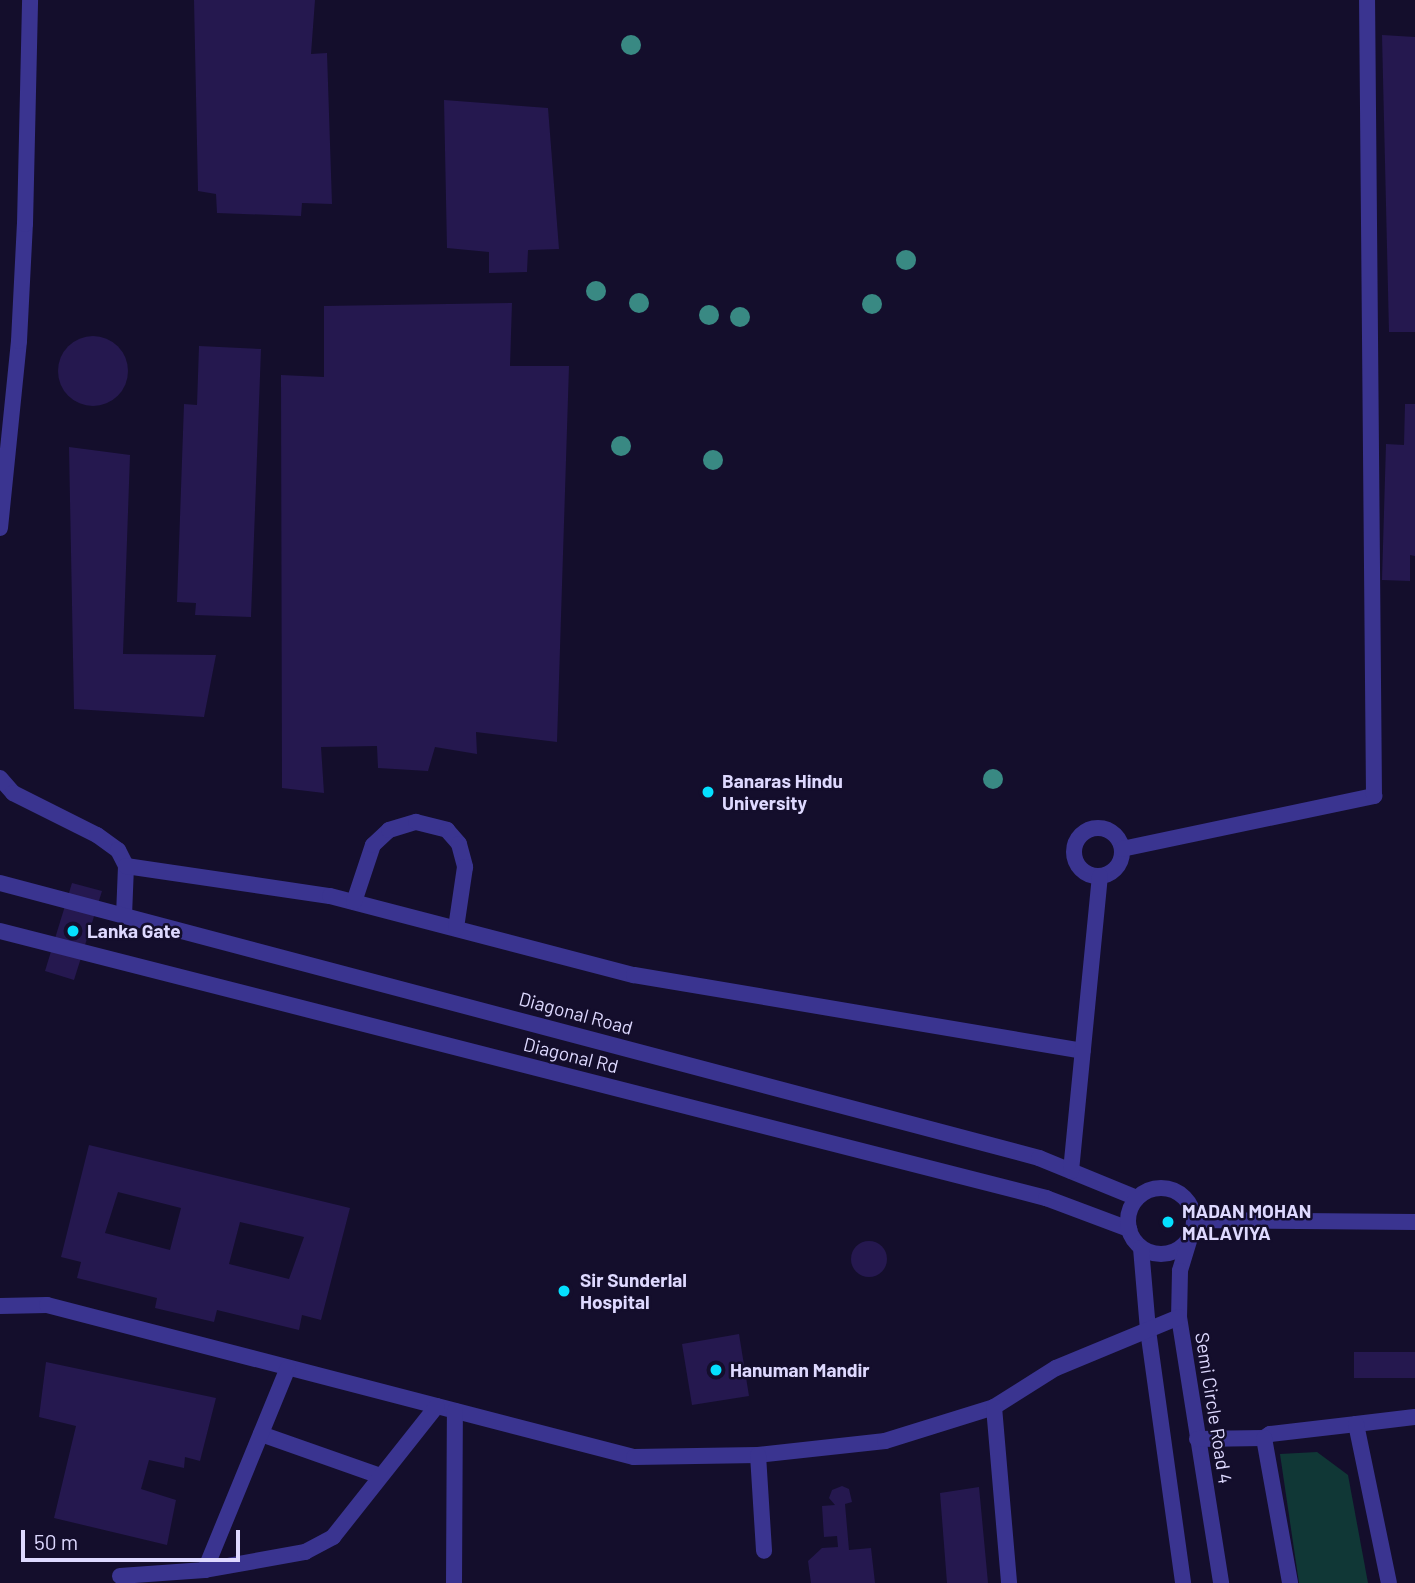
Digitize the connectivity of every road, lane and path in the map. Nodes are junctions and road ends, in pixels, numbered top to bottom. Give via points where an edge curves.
1 (30, 0) edge
2 (1367, 0) edge
3 (0, 528) edge
4 (0, 778) edge
5 (1122, 849) junction
6 (126, 866) junction
7 (1100, 876) junction
8 (0, 883) edge
9 (354, 902) junction
10 (124, 915) junction
11 (456, 928) junction
12 (0, 931) edge
13 (1083, 1051) junction
14 (1071, 1171) junction
15 (1137, 1198) junction
16 (1195, 1220) junction
17 (1415, 1222) edge
18 (1129, 1229) junction
19 (1189, 1241) junction
20 (1140, 1248) junction
21 (0, 1307) edge
22 (1179, 1317) junction
23 (1147, 1330) junction
24 (288, 1368) junction
25 (437, 1406) junction
26 (994, 1407) junction
27 (455, 1411) junction
28 (1415, 1417) edge
29 (1356, 1424) junction
30 (261, 1434) junction
31 (1264, 1438) junction
32 (1197, 1439) junction
33 (758, 1455) junction
34 (380, 1476) junction
35 (764, 1551) dead end
36 (205, 1570) junction
37 (120, 1576) dead end
38 (454, 1583) edge
39 (1009, 1583) edge
40 (1183, 1583) edge
41 (1221, 1583) edge
42 (1290, 1583) edge
43 (1389, 1583) edge

1 - 3 lane via 26,223
2 - 5 lane via 1374,796
4 - 6 lane via 13,793 97,835 118,850
5 - 7 lane via 1114,870
5 - 7 lane via 1116,836 1103,828 1081,835 1075,858 1084,872
6 - 9 lane
6 - 10 lane
7 - 13 lane
8 - 10 lane, Diagonal Road
9 - 11 lane
9 - 11 lane via 373,845 389,830 416,822 447,830 459,844 465,867
10 - 14 lane, Diagonal Road via 1025,1154
11 - 13 lane via 634,975
12 - 18 lane, Diagonal Rd via 1046,1198
13 - 14 lane
14 - 15 lane, Diagonal Road
15 - 16 lane via 1146,1191 1168,1188 1186,1199
15 - 18 lane via 1131,1207
16 - 17 lane
16 - 19 lane
18 - 20 lane
19 - 20 lane via 1166,1254
19 - 22 lane, Semi Circle Road 4 via 1180,1271
20 - 23 lane
21 - 24 lane via 47,1305
22 - 23 lane
22 - 32 lane, Semi Circle Road 4
23 - 26 lane via 1056,1368
23 - 40 lane
24 - 25 lane
24 - 30 lane
25 - 27 lane
25 - 34 lane
26 - 33 lane via 884,1441
26 - 39 lane
27 - 33 lane via 634,1457
27 - 38 lane
28 - 29 lane
29 - 31 lane
29 - 43 lane
30 - 34 lane
30 - 36 lane
31 - 32 lane
31 - 42 lane
32 - 41 lane, Semi Circle Road 4
33 - 35 lane
34 - 36 lane via 333,1536 305,1552
36 - 37 lane

